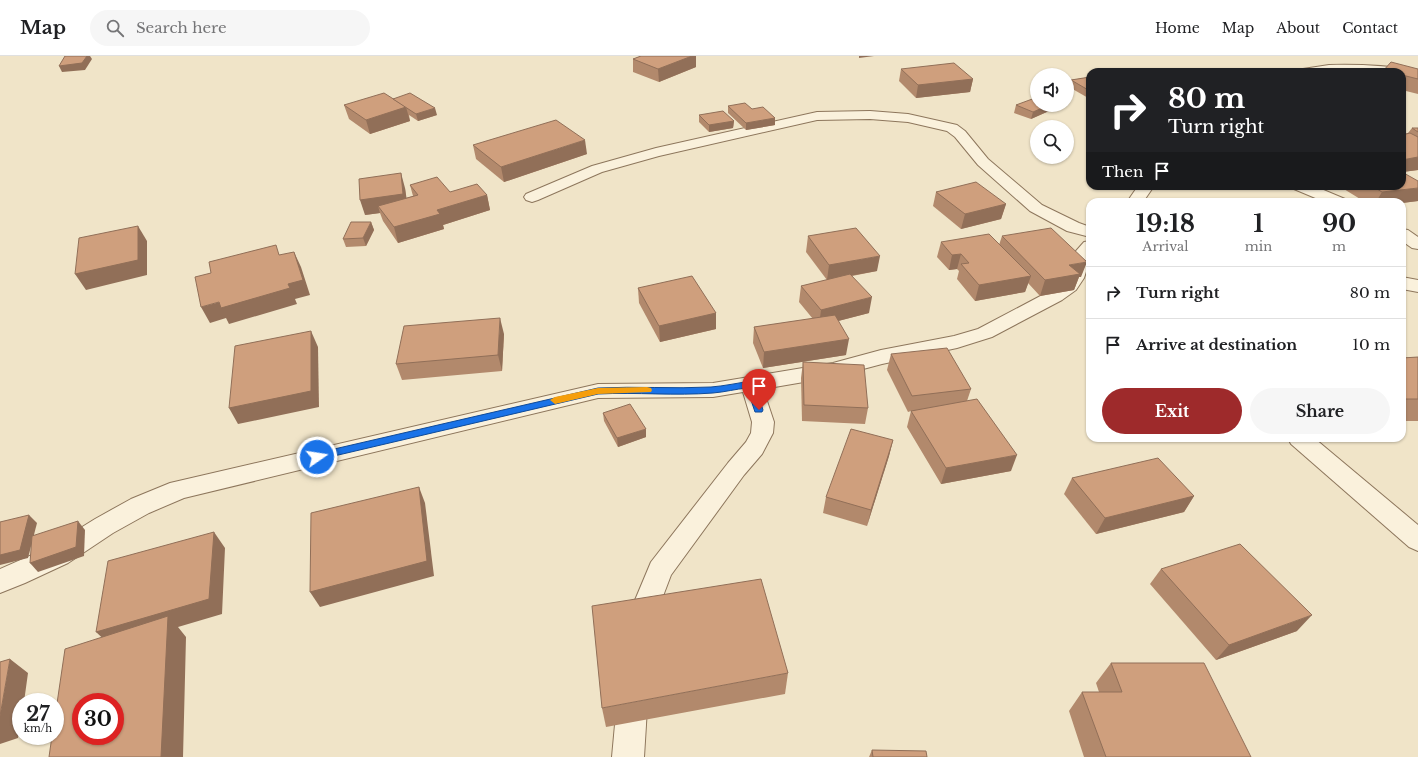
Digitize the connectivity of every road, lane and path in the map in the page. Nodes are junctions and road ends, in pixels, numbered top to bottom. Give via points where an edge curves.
1 (1406, 73) edge
2 (1418, 74) edge
3 (1310, 190) edge
4 (532, 196) dead end
5 (1329, 198) edge
6 (1406, 236) edge
7 (1086, 242) edge
8 (1418, 244) edge
9 (1086, 251) edge
10 (1406, 284) edge
11 (1418, 286) edge
12 (751, 384) junction
13 (1304, 442) edge
14 (1418, 540) edge
15 (0, 581) edge
16 (628, 757) edge

1 - 2 street
3 - 5 street
4 - 7 street via 597,169 656,152 817,116 849,114 908,118 952,128 983,162 1036,208 1073,227
6 - 8 street
9 - 12 street via 1069,286 985,333 833,370
10 - 11 street
12 - 15 street via 713,390 598,391 179,490 140,506 59,555
12 - 16 street via 763,422 762,433 754,448 660,570 637,628
13 - 14 street

